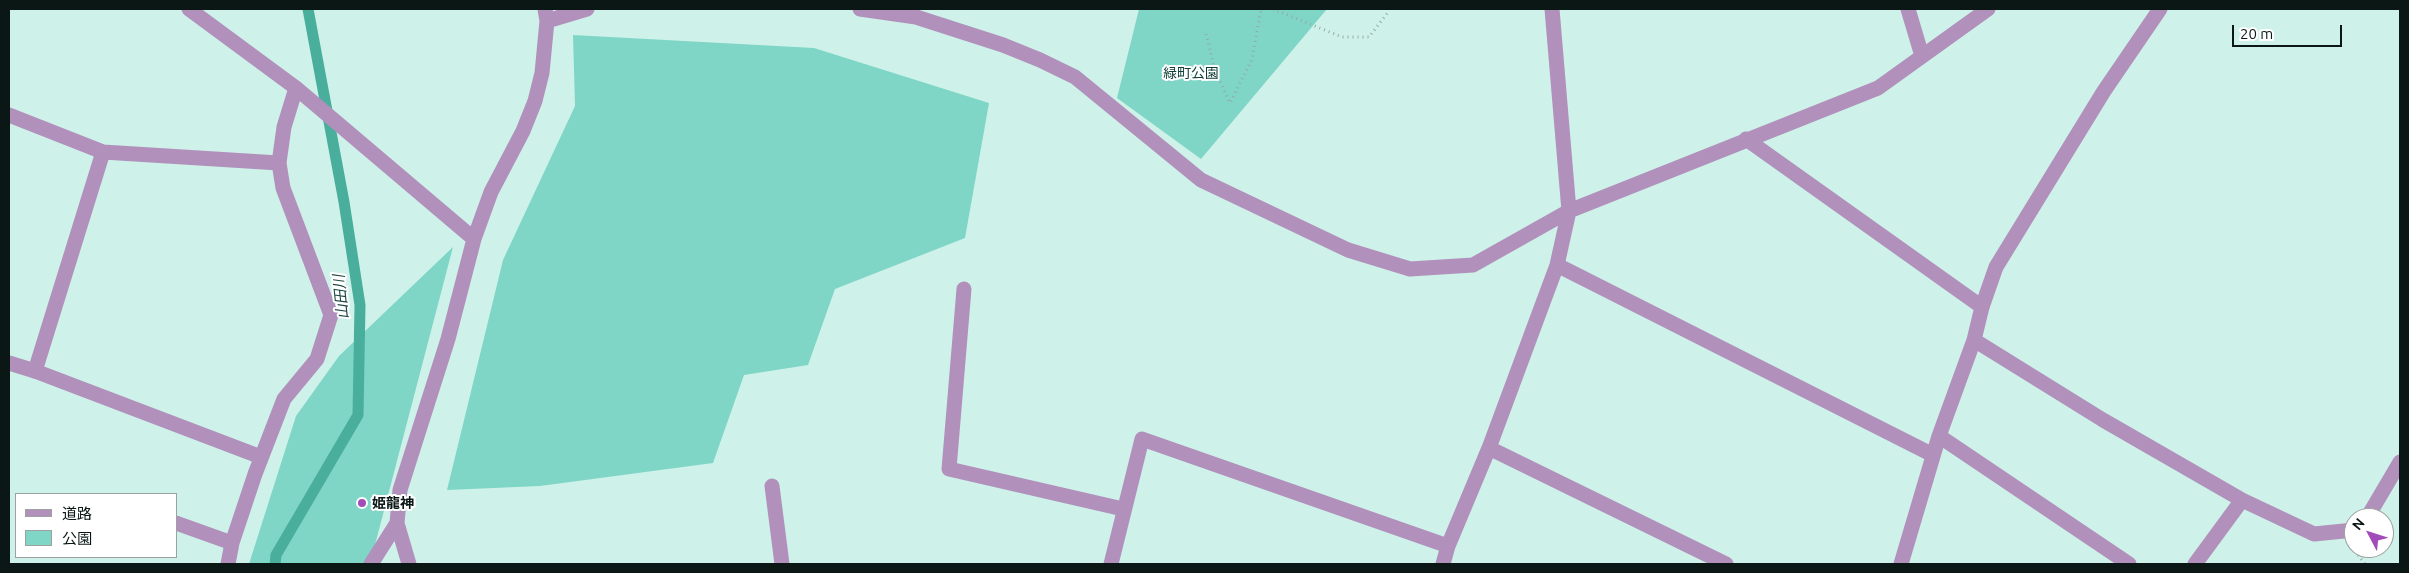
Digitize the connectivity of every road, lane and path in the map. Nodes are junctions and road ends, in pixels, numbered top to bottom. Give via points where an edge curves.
1 (189, 9) edge
2 (587, 9) edge
3 (860, 9) edge
4 (1261, 9) edge
5 (1273, 9) edge
6 (1552, 9) edge
7 (1908, 9) edge
8 (1988, 9) edge
9 (2160, 9) edge
10 (1389, 11) dead end
11 (546, 15) edge
12 (1206, 34) dead end
13 (1922, 56) junction
14 (296, 88) junction
15 (9, 115) edge
16 (1746, 139) junction
17 (103, 152) junction
18 (279, 164) junction
19 (1569, 211) junction
20 (474, 239) junction
21 (1556, 264) junction
22 (964, 289) dead end
23 (1982, 307) junction
24 (1974, 340) junction
25 (9, 362) edge
26 (35, 371) junction
27 (1939, 436) junction
28 (1489, 448) junction
29 (1933, 455) junction
30 (261, 457) junction
31 (2400, 462) edge
32 (772, 486) dead end
33 (2242, 500) junction
34 (2372, 508) edge
35 (1124, 509) junction
36 (397, 523) junction
37 (178, 524) edge
38 (2344, 531) edge
39 (232, 543) junction
40 (1448, 546) junction
41 (228, 564) edge
42 (371, 564) edge
43 (409, 564) edge
44 (782, 564) edge
45 (1111, 564) edge
46 (1443, 564) edge
47 (1726, 564) edge
48 (1901, 564) edge
49 (2128, 564) edge
50 (2195, 564) edge

1 - 14 street
2 - 11 street
3 - 19 street via 916,17 1040,60 1075,77 1201,180 1348,250 1410,269 1473,265
4 - 12 path via 1252,59 1230,103 1214,70
5 - 10 path via 1342,37 1369,37
6 - 19 street
7 - 13 street
8 - 13 street
9 - 23 street via 2104,91 1996,267
11 - 20 street via 542,73 535,102 491,192
13 - 16 street via 1878,88
14 - 18 street via 284,127
14 - 20 street
15 - 17 street
16 - 19 street
16 - 23 street
17 - 18 street
17 - 26 street
18 - 30 street via 283,188 331,315 317,359 284,399
19 - 21 street
20 - 36 street via 448,339 400,490
21 - 28 street
21 - 29 street
22 - 35 street via 949,469
23 - 24 street
24 - 27 street
24 - 33 street via 2102,420
25 - 26 street
26 - 30 street
27 - 29 street
27 - 49 street
28 - 40 street
28 - 47 street
29 - 48 street
30 - 39 street
31 - 34 street
32 - 44 street
33 - 38 street via 2314,534
33 - 50 street
35 - 40 street via 1142,439
35 - 45 street
36 - 42 street
36 - 43 street
37 - 39 street
39 - 41 street
40 - 46 street

